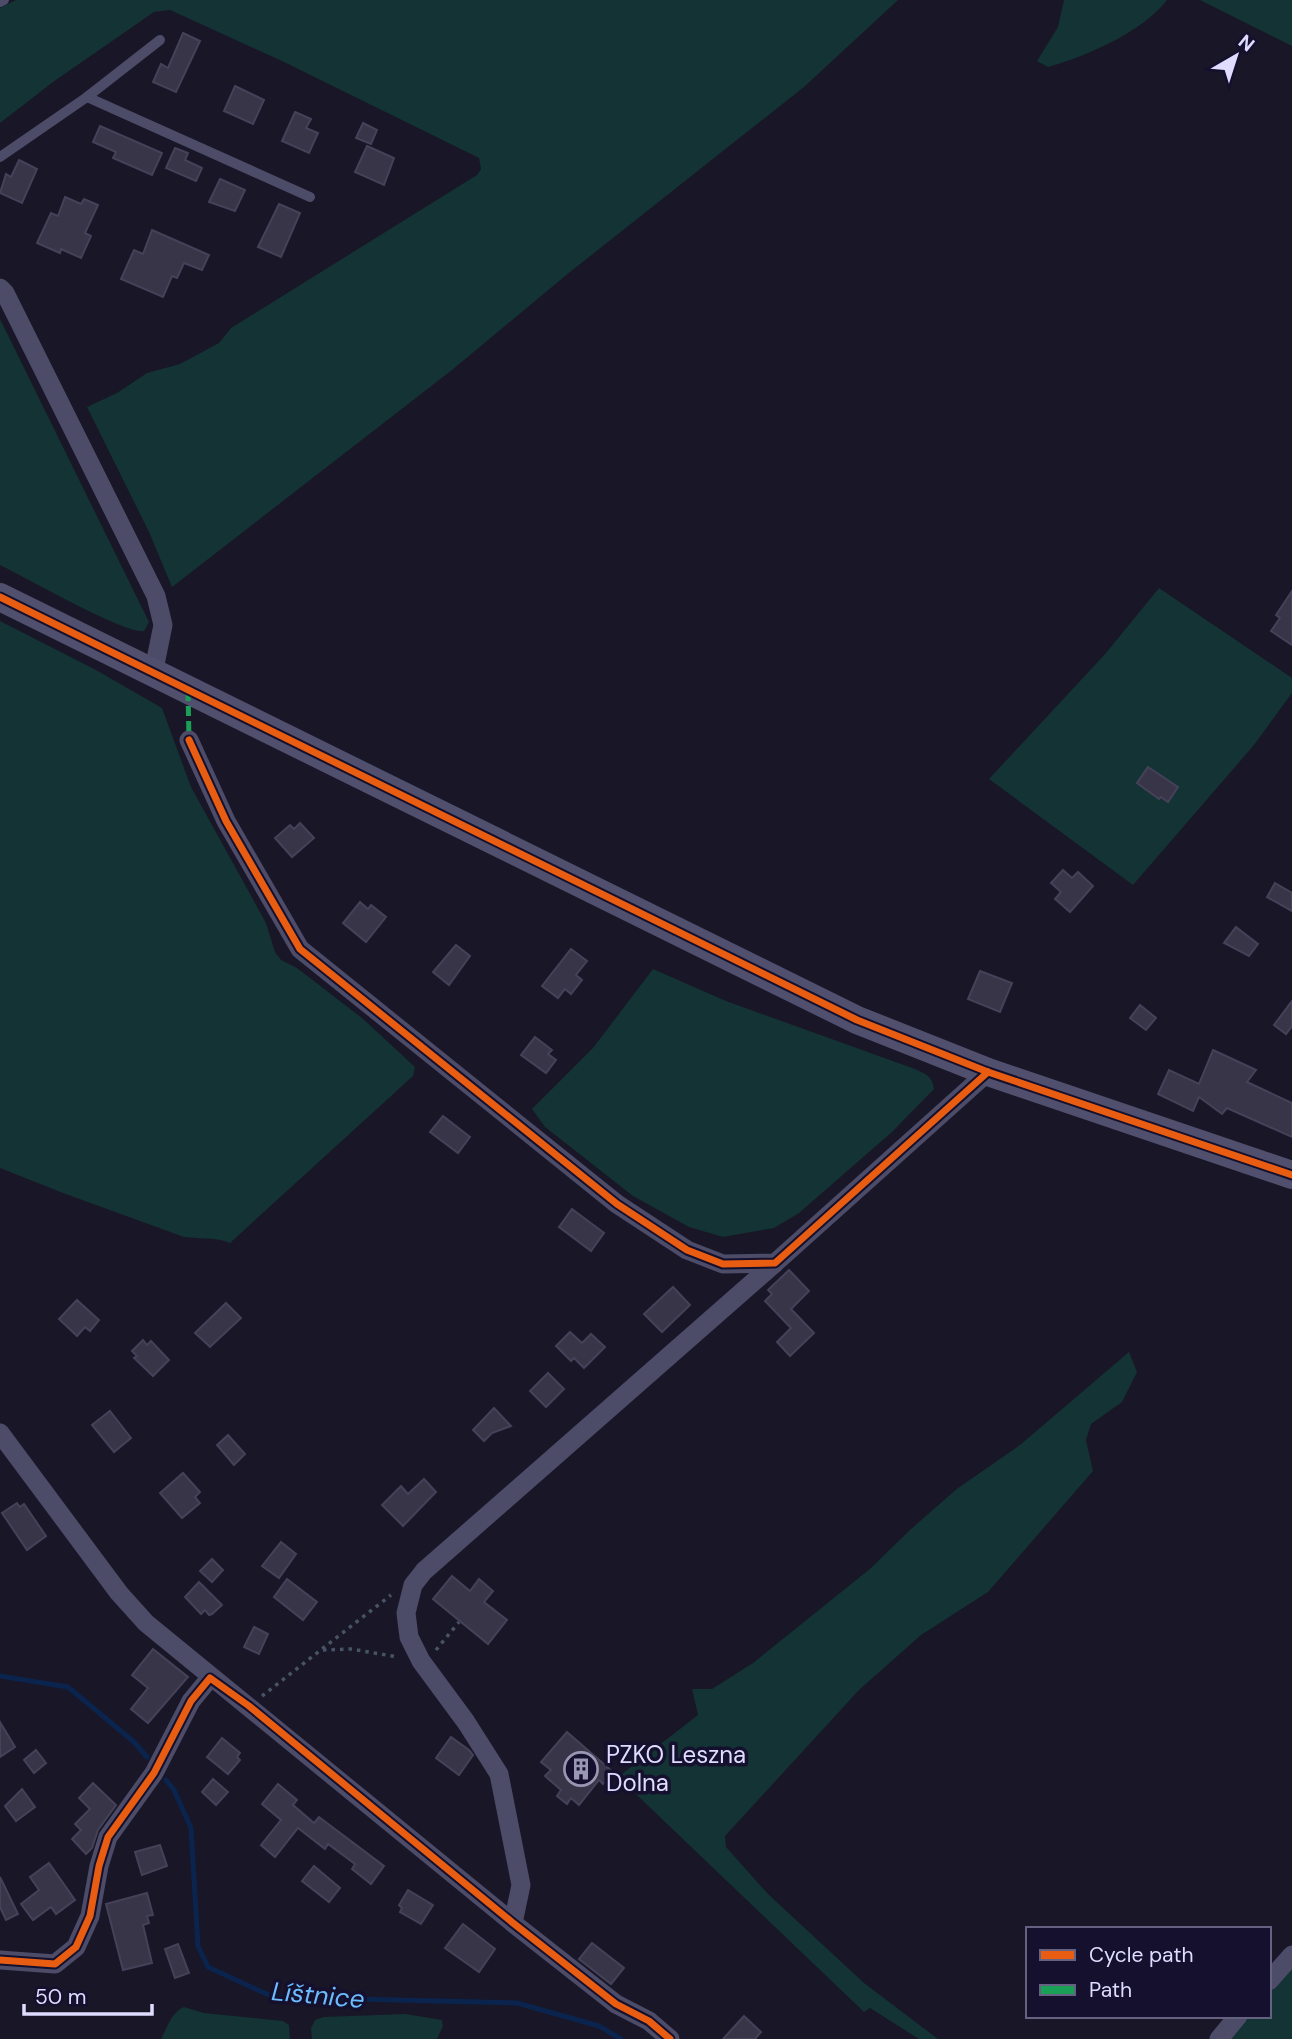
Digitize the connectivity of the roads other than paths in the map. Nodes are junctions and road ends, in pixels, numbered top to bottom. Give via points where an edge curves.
1 (160, 40) dead end
2 (87, 97) junction
3 (0, 157) edge
4 (310, 197) dead end
5 (0, 288) edge
6 (0, 597) edge
7 (153, 674) junction
8 (189, 740) dead end
9 (988, 1072) junction
10 (1292, 1175) edge
11 (775, 1264) junction
12 (0, 1433) edge
13 (210, 1678) junction
14 (513, 1923) junction
15 (1292, 1955) edge
16 (0, 1960) edge
17 (1271, 1979) edge
18 (1236, 2018) edge
19 (670, 2039) edge
20 (1219, 2039) edge

1 - 2 lane
2 - 3 lane
2 - 4 lane
5 - 7 street via 156,596 163,625
6 - 7 street
7 - 9 street via 857,1020
8 - 11 street via 226,821 300,949 617,1204 663,1235 723,1264
9 - 10 street
9 - 11 street
11 - 14 street via 413,1585 406,1613 409,1637 499,1774 521,1885
12 - 13 street via 118,1593
13 - 14 street
13 - 16 street via 191,1701 154,1773 108,1837 90,1916 76,1947 55,1964
14 - 19 street via 616,2004 649,2021
15 - 17 street
18 - 20 street

